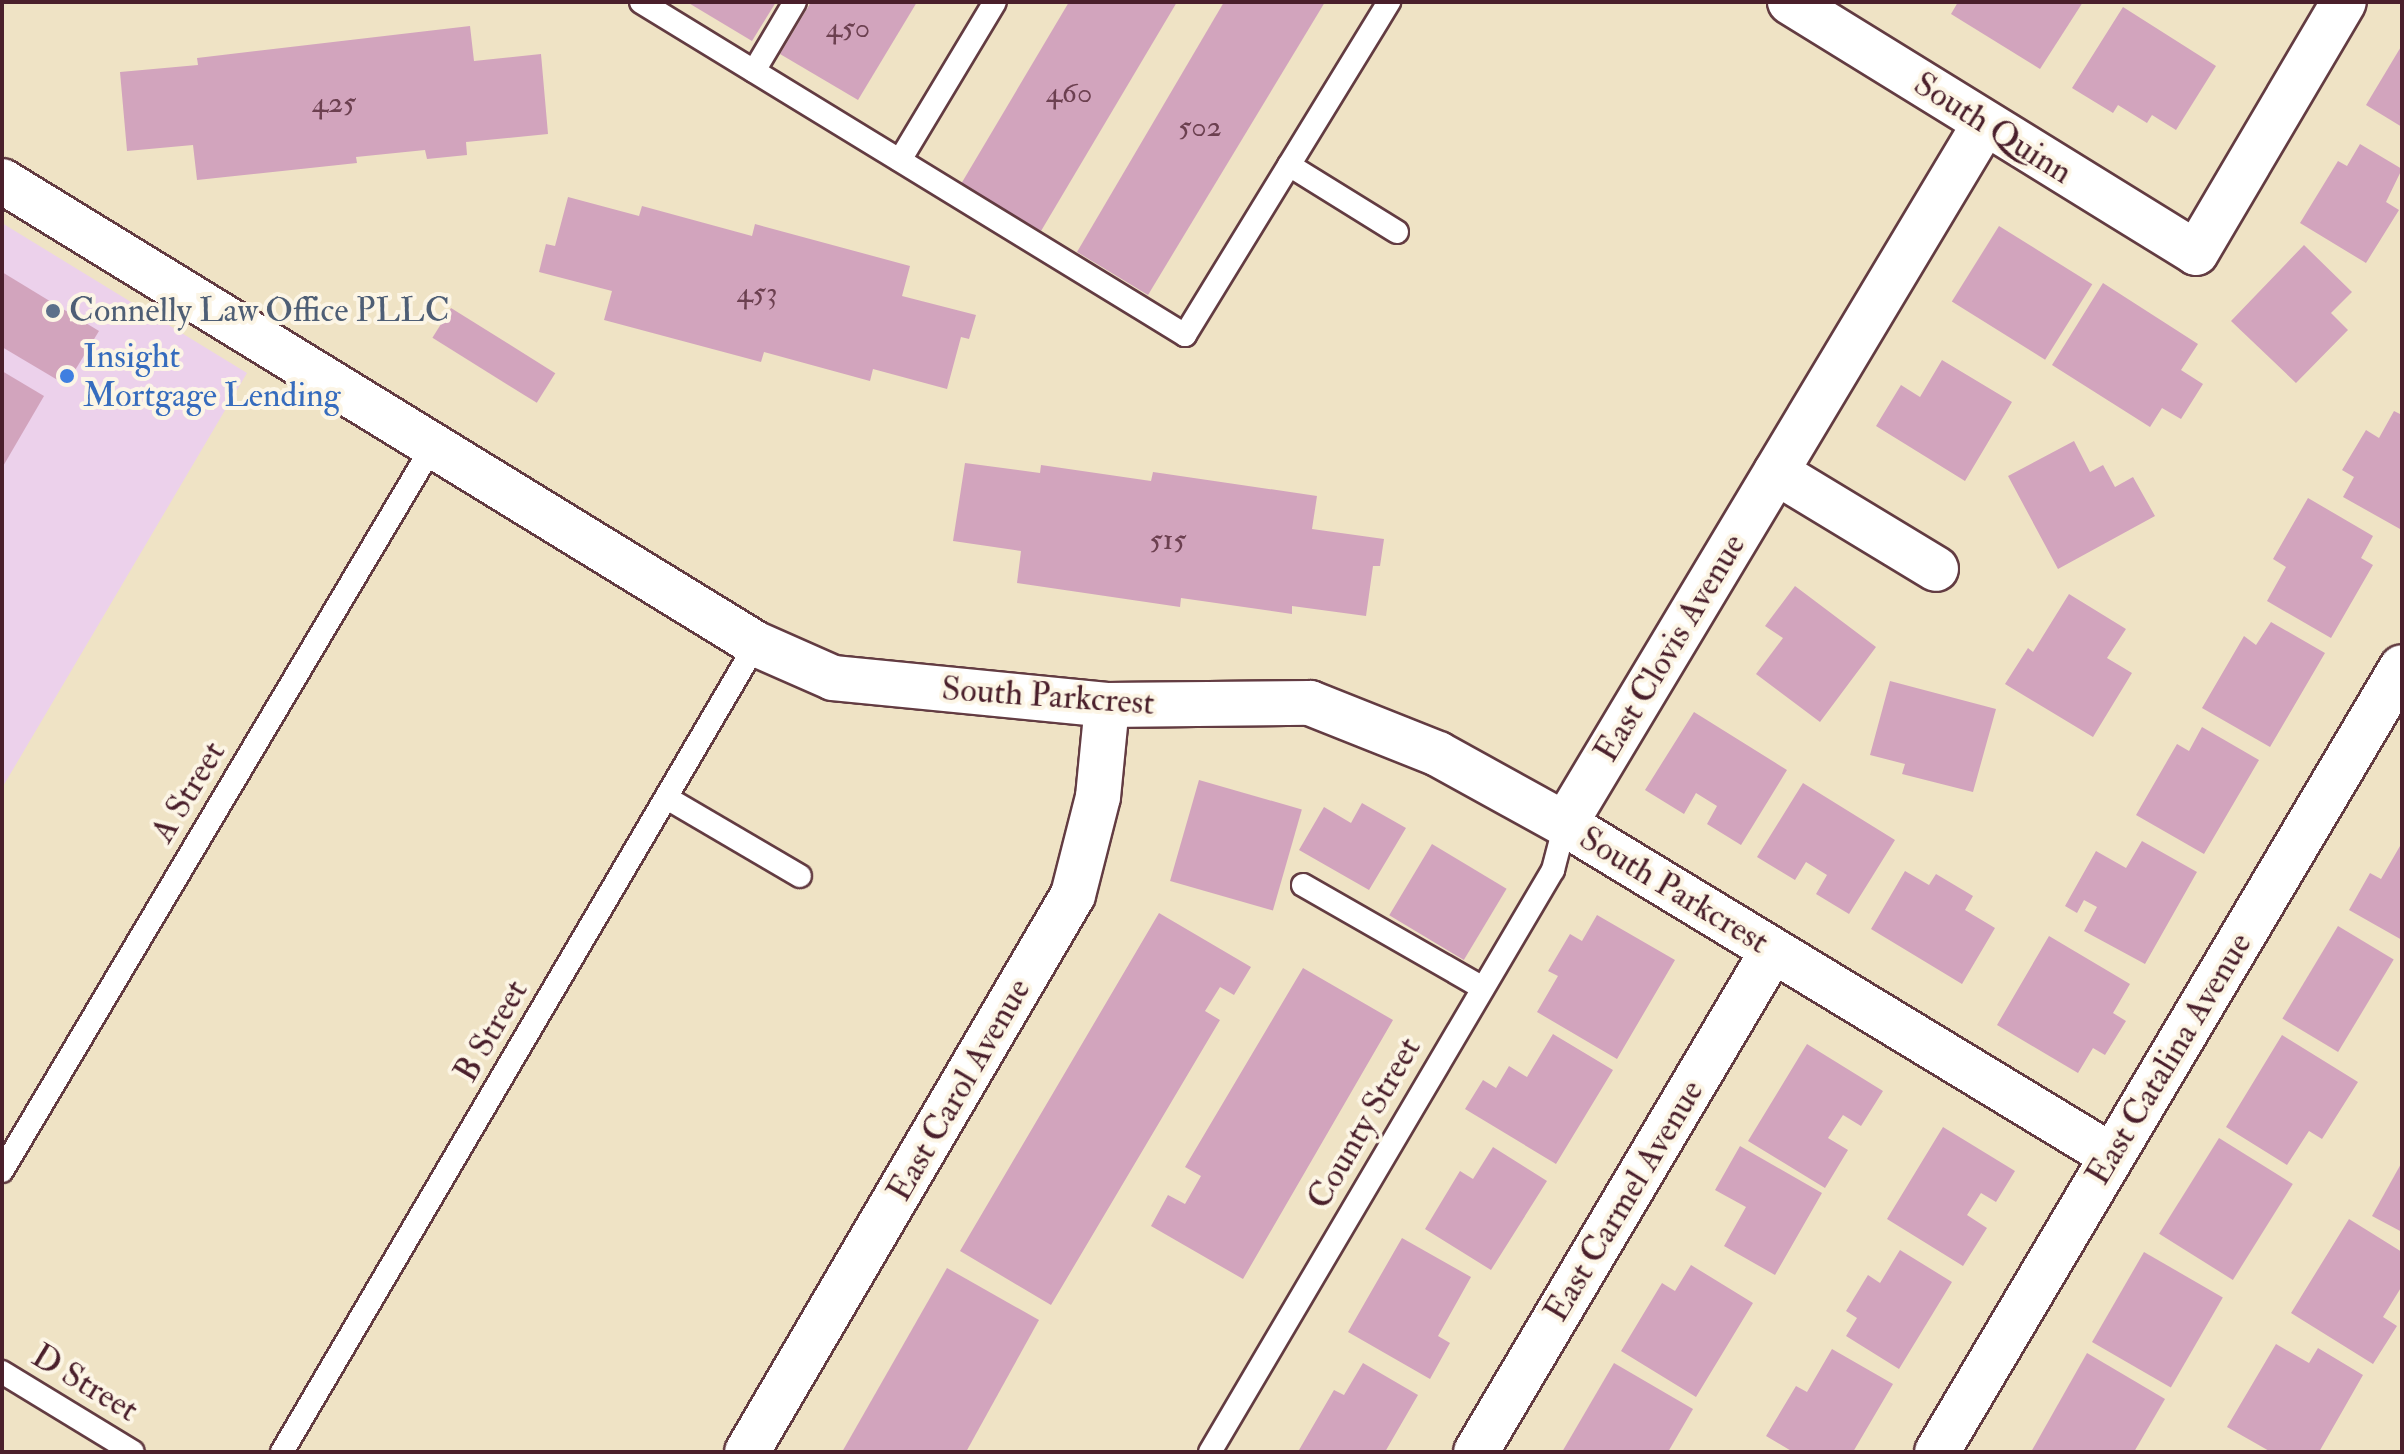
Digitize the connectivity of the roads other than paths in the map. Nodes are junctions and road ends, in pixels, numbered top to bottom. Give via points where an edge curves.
1 (641, 2) edge
2 (795, 2) edge
3 (995, 2) edge
4 (1389, 2) edge
5 (1790, 2) edge
6 (2344, 2) edge
7 (754, 71) junction
8 (1985, 123) junction
9 (900, 160) junction
10 (1289, 165) junction
11 (2, 181) edge
12 (1397, 232) dead end
13 (432, 447) junction
14 (1776, 472) junction
15 (1936, 569) dead end
16 (756, 644) junction
17 (2402, 667) edge
18 (1107, 705) junction
19 (667, 798) junction
20 (1565, 824) junction
21 (800, 876) dead end
22 (1303, 885) dead end
23 (1773, 950) junction
24 (1483, 988) junction
25 (2112, 1156) junction
26 (2, 1171) edge
27 (2, 1372) edge
28 (133, 1452) edge
29 (282, 1452) edge
30 (747, 1452) edge
31 (1210, 1452) edge
32 (1476, 1452) edge
33 (1937, 1452) edge

1 - 7 lane
2 - 7 lane
3 - 9 lane
4 - 10 lane
5 - 8 street, South Quinn
6 - 8 street, South Quinn via 2196,253
7 - 9 lane
8 - 14 street, East Clovis Avenue
9 - 10 lane via 1185,335
10 - 12 lane
11 - 13 street, South Parkcrest
13 - 16 street, South Parkcrest
13 - 26 lane, A Street
14 - 15 street
14 - 20 street, East Clovis Avenue
16 - 18 street, South Parkcrest via 833,678
16 - 19 lane, B Street
17 - 25 street, East Catalina Avenue
18 - 20 street, South Parkcrest via 1310,703 1438,754
18 - 30 street, East Carol Avenue via 1098,797 1073,895
19 - 21 lane
19 - 29 lane, B Street
20 - 23 street, South Parkcrest
20 - 24 lane, County Street via 1553,870
22 - 24 lane
23 - 25 street, South Parkcrest
23 - 32 street, East Carmel Avenue
24 - 31 lane, County Street
25 - 33 street, East Catalina Avenue
27 - 28 lane, D Street

